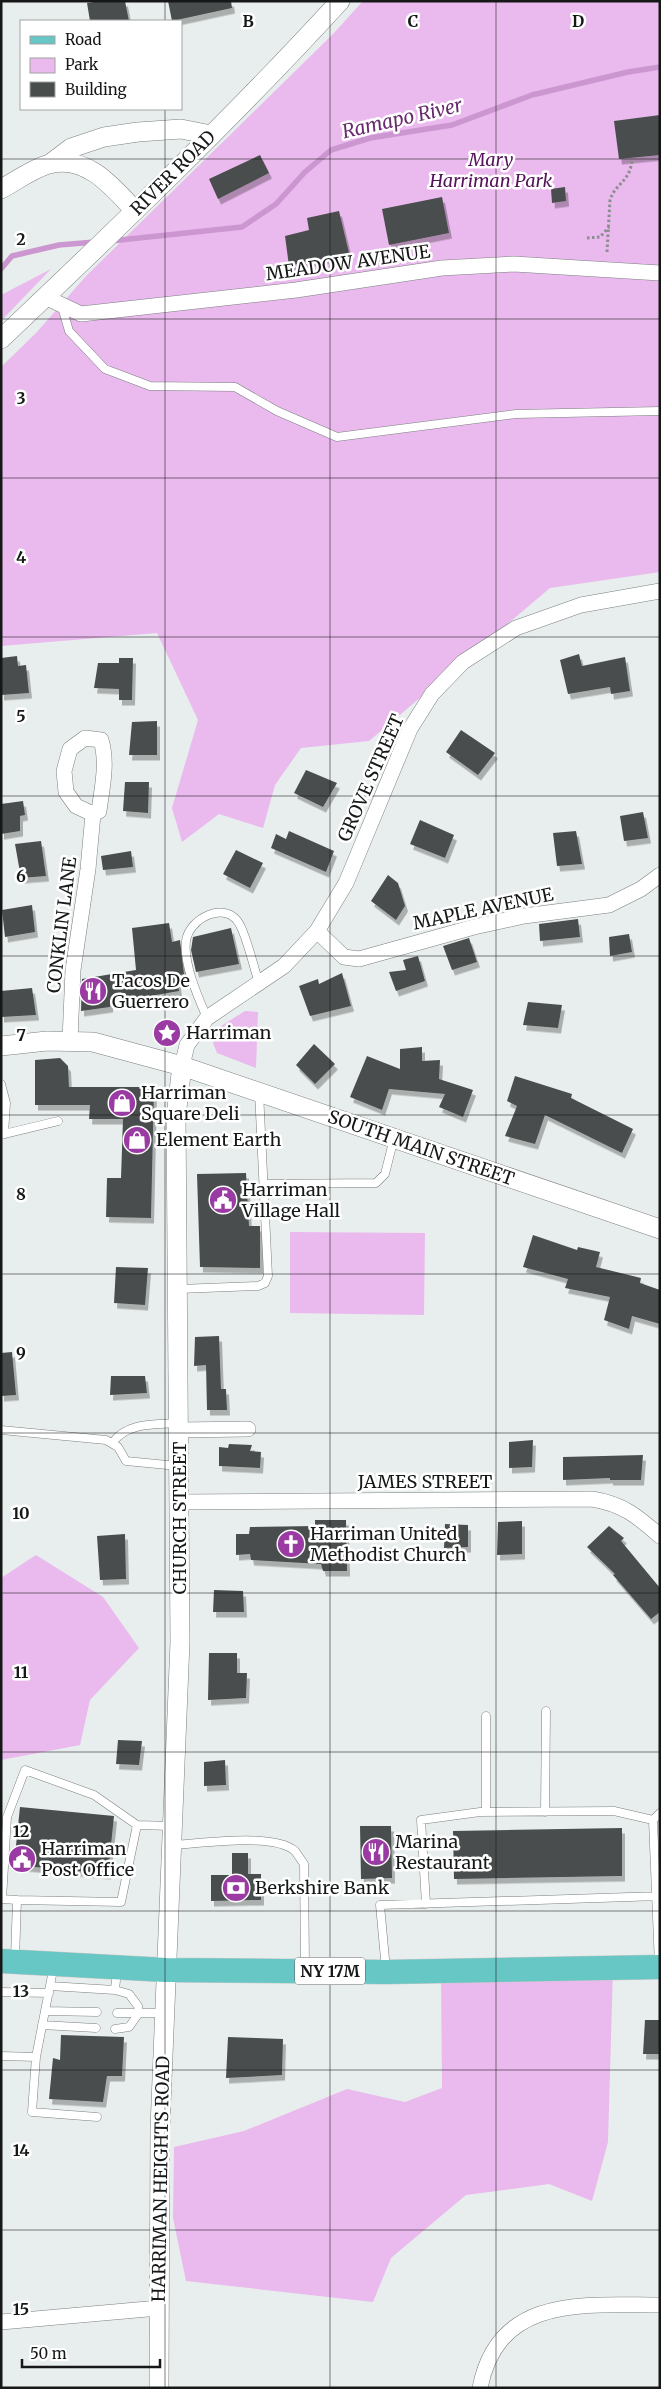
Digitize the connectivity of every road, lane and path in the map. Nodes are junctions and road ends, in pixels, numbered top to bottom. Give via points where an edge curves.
1 (340, 1) edge
2 (211, 135) junction
3 (632, 158) dead end
4 (50, 164) junction
5 (1, 189) edge
6 (135, 211) junction
7 (609, 226) junction
8 (586, 238) dead end
9 (607, 252) dead end
10 (660, 273) edge
11 (45, 297) junction
12 (62, 307) junction
13 (1, 339) edge
14 (660, 411) edge
15 (660, 591) edge
16 (92, 814) junction
17 (660, 875) edge
18 (317, 932) junction
19 (259, 983) junction
20 (207, 1018) junction
21 (70, 1040) junction
22 (1, 1046) edge
23 (182, 1066) junction
24 (1, 1084) edge
25 (259, 1092) junction
26 (58, 1121) dead end
27 (394, 1138) junction
28 (264, 1184) junction
29 (660, 1229) edge
30 (179, 1289) junction
31 (180, 1427) junction
32 (248, 1429) dead end
33 (1, 1430) edge
34 (113, 1442) junction
35 (180, 1466) junction
36 (180, 1502) junction
37 (660, 1536) edge
38 (546, 1711) dead end
39 (486, 1716) dead end
40 (486, 1812) junction
41 (545, 1812) junction
42 (660, 1813) edge
43 (653, 1820) junction
44 (137, 1825) junction
45 (172, 1826) junction
46 (172, 1845) junction
47 (658, 1896) edge
48 (17, 1900) junction
49 (426, 1904) junction
50 (8, 1962) edge
51 (660, 1967) edge
52 (166, 1970) junction
53 (305, 1971) junction
54 (386, 1972) junction
55 (116, 1979) junction
56 (51, 1981) junction
57 (1, 1992) edge
58 (45, 2012) junction
59 (97, 2012) dead end
60 (117, 2013) dead end
61 (139, 2013) junction
62 (164, 2013) junction
63 (42, 2025) junction
64 (96, 2028) dead end
65 (115, 2029) dead end
66 (1, 2056) edge
67 (36, 2057) junction
68 (97, 2116) dead end
69 (660, 2305) edge
70 (159, 2308) junction
71 (1, 2322) edge
72 (159, 2388) edge
73 (480, 2388) edge

1 - 2 street, RIVER ROAD
2 - 4 street via 181,129 104,137 71,148
2 - 6 street, RIVER ROAD
3 - 7 path via 626,180 612,193
4 - 5 street
4 - 6 street via 74,163 92,170
6 - 11 street, RIVER ROAD
7 - 8 path via 600,237
7 - 9 path
10 - 12 street, MEADOW AVENUE via 514,264 442,268 147,308 81,314
11 - 12 street, MEADOW AVENUE
11 - 13 street, RIVER ROAD
12 - 14 lane via 69,331 105,369 150,386 236,387 277,411 337,437 516,414
15 - 18 street, GROVE STREET via 582,605 516,628 463,662 432,694 410,729 346,883
16 - 16 street, CONKLIN LANE via 76,806 66,792 64,771 70,748 85,738 101,740 104,751 99,811
16 - 21 street, CONKLIN LANE via 88,869 73,970
17 - 18 street, MAPLE AVENUE via 642,889 609,905 524,916 359,959 344,957
18 - 19 street, GROVE STREET via 284,966
19 - 20 street, GROVE STREET
19 - 20 lane via 239,923 223,912 197,921 188,930 186,942 198,995
20 - 23 street, GROVE STREET via 187,1045
21 - 22 street, SOUTH MAIN STREET
21 - 23 street, SOUTH MAIN STREET via 93,1042
23 - 25 street, SOUTH MAIN STREET
23 - 30 street, CHURCH STREET via 176,1116
24 - 26 lane via 6,1103 4,1134
25 - 27 street, SOUTH MAIN STREET
25 - 28 lane
27 - 28 lane via 385,1174 376,1183
27 - 29 street, SOUTH MAIN STREET
28 - 30 lane via 268,1276 265,1283 258,1286
30 - 31 street, CHURCH STREET
31 - 32 street
31 - 34 lane via 133,1427 119,1433
31 - 35 street, CHURCH STREET
33 - 34 lane
34 - 35 lane via 126,1461
35 - 36 street, CHURCH STREET
36 - 37 street, JAMES STREET via 592,1499 622,1506
36 - 45 street, CHURCH STREET via 180,1642
38 - 41 lane
39 - 40 lane
40 - 41 lane
40 - 49 lane via 421,1820
41 - 43 lane via 614,1810
42 - 43 lane
43 - 47 lane
44 - 45 lane
44 - 48 lane via 121,1902
44 - 48 lane via 94,1795 25,1770 7,1817 2,1899
45 - 46 street, CHURCH STREET
46 - 52 street, CHURCH STREET
46 - 53 lane via 264,1840 294,1851 304,1864
47 - 49 lane
47 - 51 lane
48 - 50 lane
49 - 54 lane via 380,1905
50 - 56 main road, NY 17M
51 - 54 main road, NY 17M
52 - 53 main road, NY 17M
52 - 55 main road, NY 17M
52 - 62 street, HARRIMAN HEIGHTS ROAD
53 - 54 main road, NY 17M
55 - 56 main road, NY 17M
55 - 61 lane via 138,2006
56 - 57 lane
56 - 58 lane
58 - 59 lane
58 - 63 lane
60 - 61 lane
61 - 62 lane
61 - 65 lane via 129,2027
62 - 70 street, HARRIMAN HEIGHTS ROAD
63 - 64 lane
63 - 67 lane
66 - 67 lane
67 - 68 lane via 32,2112
69 - 73 street via 577,2305 522,2320 499,2341
70 - 71 street
70 - 72 street, HARRIMAN HEIGHTS ROAD

